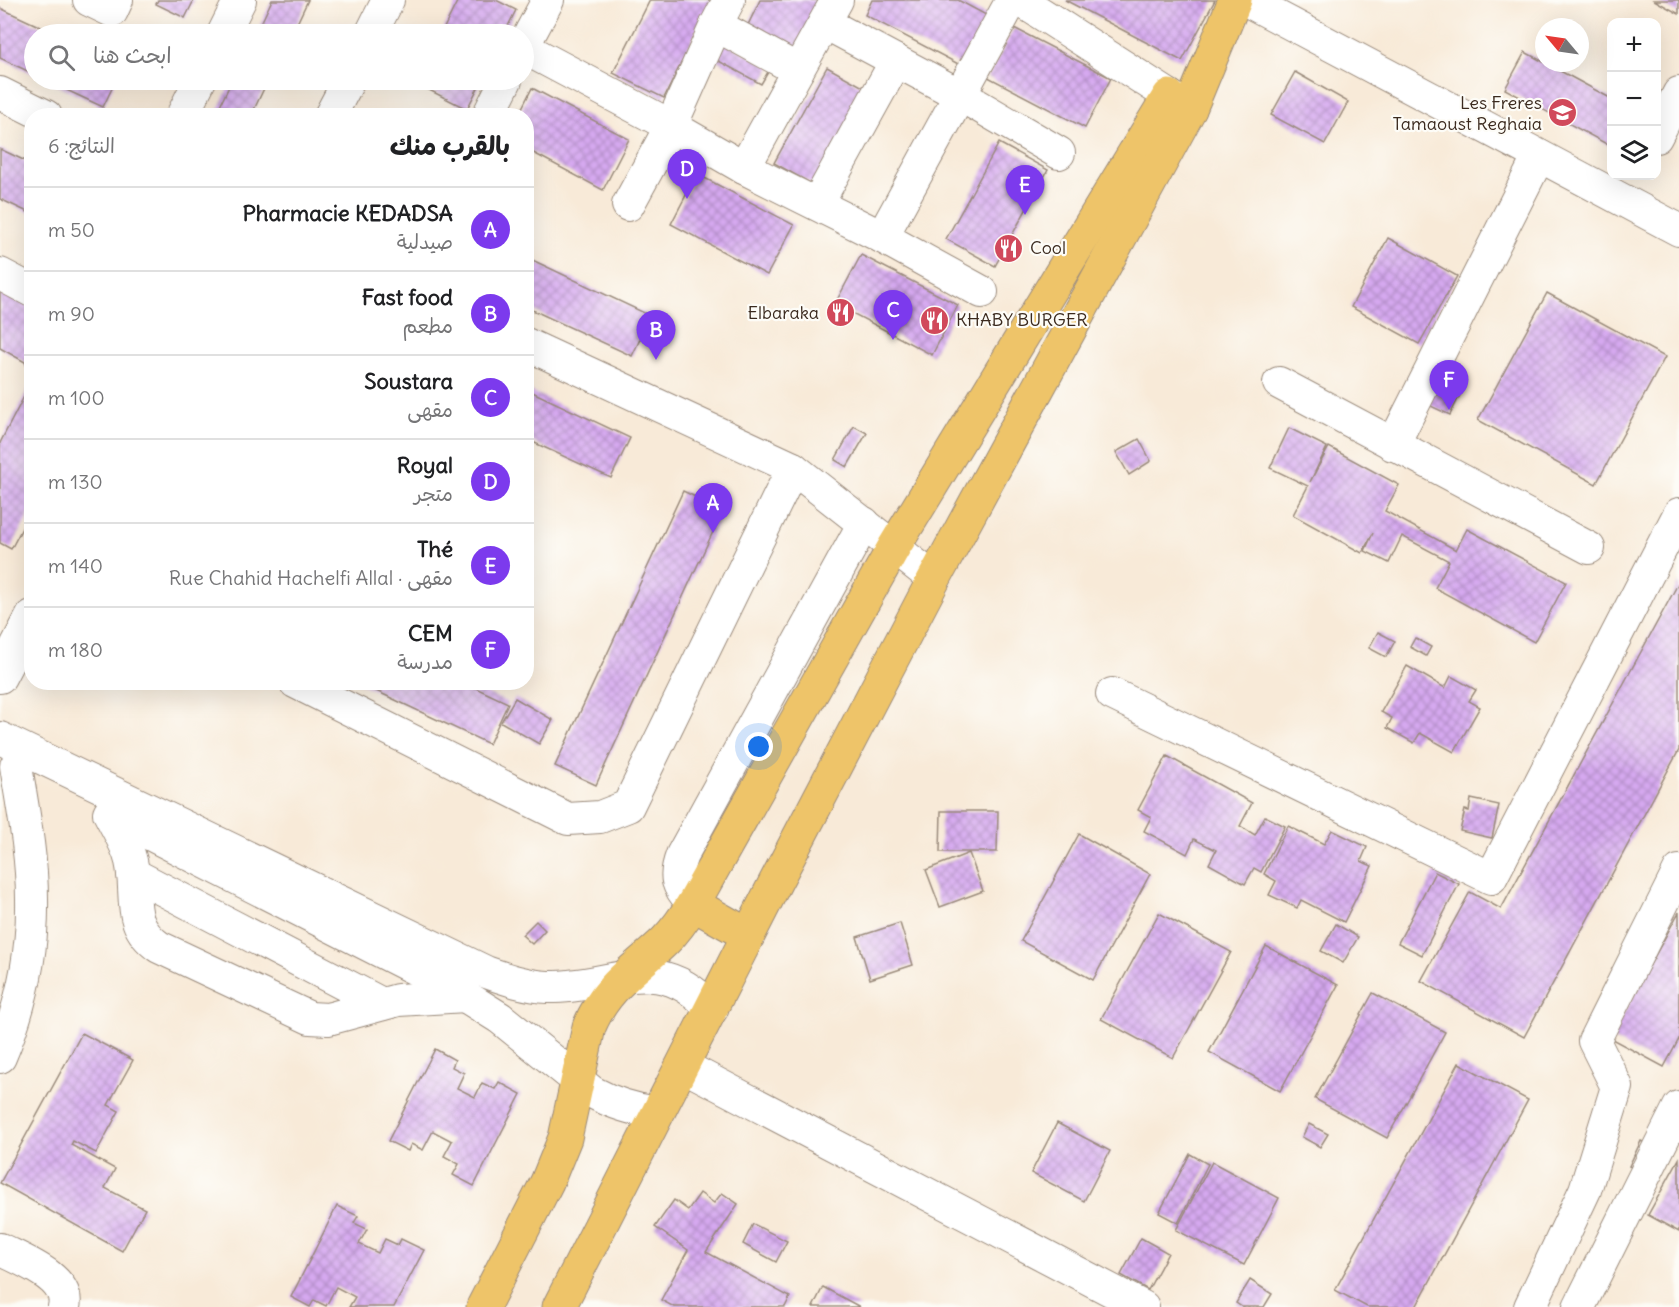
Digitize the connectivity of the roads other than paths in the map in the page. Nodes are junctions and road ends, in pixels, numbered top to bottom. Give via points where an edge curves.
1 (89, 0) edge
2 (117, 0) edge
3 (240, 0) edge
4 (388, 0) edge
5 (548, 0) edge
6 (1012, 0) edge
7 (1020, 0) edge
8 (1235, 0) edge
9 (1246, 0) edge
10 (831, 12) edge
11 (723, 13) edge
12 (228, 24) edge
13 (376, 24) edge
14 (534, 27) edge
15 (534, 51) edge
16 (896, 61) junction
17 (798, 70) junction
18 (195, 90) edge
19 (343, 90) edge
20 (501, 90) edge
21 (0, 93) edge
22 (1679, 93) edge
23 (960, 95) junction
24 (1180, 103) junction
25 (30, 108) edge
26 (186, 108) edge
27 (334, 108) edge
28 (492, 108) edge
29 (671, 126) junction
30 (1661, 127) edge
31 (1059, 153) dead end
32 (1539, 156) junction
33 (744, 168) junction
34 (817, 204) junction
35 (628, 205) dead end
36 (1679, 230) edge
37 (882, 237) junction
38 (0, 274) edge
39 (24, 287) edge
40 (982, 292) dead end
41 (534, 348) edge
42 (1279, 383) dead end
43 (1393, 445) junction
44 (793, 468) junction
45 (1679, 514) edge
46 (864, 523) junction
47 (894, 547) junction
48 (1589, 548) dead end
49 (934, 579) junction
50 (24, 631) edge
51 (0, 677) edge
52 (311, 690) edge
53 (1112, 694) dead end
54 (0, 738) edge
55 (8, 762) edge
56 (109, 813) junction
57 (1679, 871) edge
58 (133, 874) junction
59 (693, 904) junction
60 (748, 935) junction
61 (623, 977) junction
62 (466, 996) junction
63 (382, 1004) junction
64 (712, 1009) junction
65 (0, 1057) edge
66 (683, 1066) junction
67 (579, 1082) junction
68 (1679, 1107) edge
69 (658, 1113) junction
70 (0, 1249) edge
71 (64, 1307) edge
72 (483, 1307) edge
73 (559, 1307) edge
74 (1143, 1307) edge
75 (1530, 1307) edge
76 (1579, 1307) edge

1 - 2 street via 112,11
3 - 12 street
4 - 13 street
5 - 14 street
6 - 23 street
7 - 24 street
8 - 24 main road
9 - 32 street
10 - 16 street
10 - 17 street
11 - 17 street
11 - 29 street
15 - 29 street
16 - 23 street
16 - 34 street
17 - 33 street
18 - 26 street
19 - 27 street
20 - 28 street
21 - 25 street
22 - 30 street
23 - 31 street
23 - 37 street
24 - 47 main road
24 - 49 main road
29 - 33 street
29 - 35 street
32 - 36 street
32 - 43 street
33 - 34 street
34 - 37 street
37 - 40 street
38 - 39 street
41 - 44 street
42 - 43 street
43 - 48 street
44 - 46 street
44 - 52 street via 628,806 600,817 568,819
45 - 53 street via 1491,878
46 - 47 street
46 - 59 street via 682,855 677,883
47 - 49 street
47 - 59 main road
49 - 60 main road
50 - 51 street
54 - 61 street via 486,972 548,987
55 - 56 street
55 - 65 street via 29,854 32,900 30,946 21,992
56 - 58 street via 128,851
56 - 62 street
57 - 75 street via 1594,1041 1617,1087 1585,1190
58 - 63 street
58 - 63 street via 138,924 159,947 310,1018 328,1019
59 - 60 main road
59 - 61 main road via 675,930
60 - 64 main road
61 - 64 street via 666,977 692,989
61 - 67 main road via 596,1011 589,1027
62 - 63 street via 406,998
62 - 67 street
64 - 66 main road
66 - 69 main road
66 - 74 street
67 - 69 street via 607,1101
67 - 72 main road via 558,1158
68 - 76 street
69 - 73 main road
70 - 71 street via 59,1284

